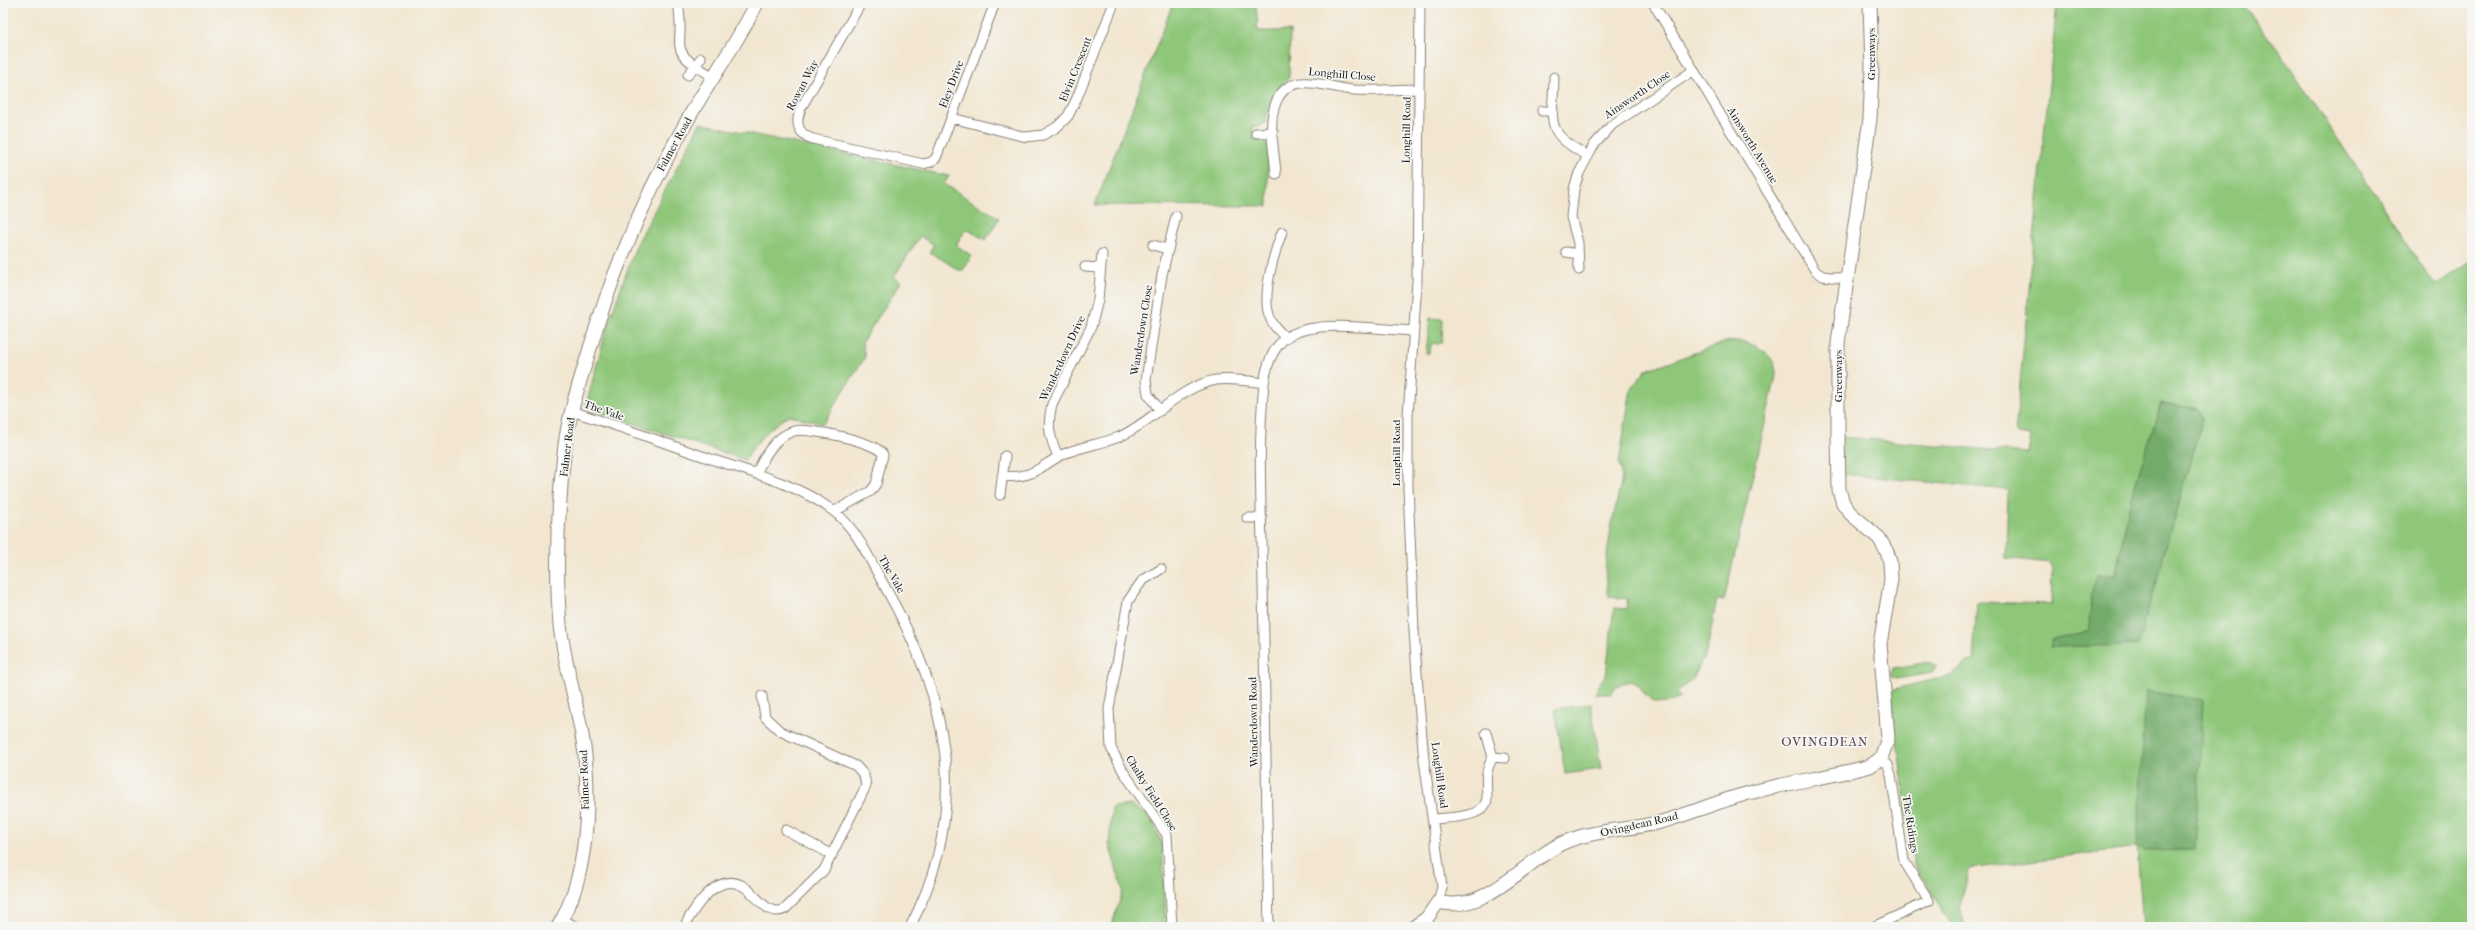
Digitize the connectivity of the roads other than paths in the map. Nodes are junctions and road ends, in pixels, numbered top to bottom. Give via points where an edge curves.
1 (678, 3) edge
2 (757, 3) edge
3 (861, 3) edge
4 (995, 3) edge
5 (1114, 3) edge
6 (1420, 3) edge
7 (1653, 3) edge
8 (1870, 3) edge
9 (701, 58) dead end
10 (695, 66) junction
11 (1694, 70) junction
12 (688, 76) dead end
13 (714, 77) junction
14 (1554, 77) dead end
15 (1419, 89) junction
16 (1542, 111) dead end
17 (1553, 111) junction
18 (952, 118) junction
19 (1273, 132) junction
20 (1256, 133) dead end
21 (1588, 156) junction
22 (921, 164) joint
23 (1276, 174) dead end
24 (1176, 216) dead end
25 (1282, 232) dead end
26 (1153, 245) dead end
27 (1167, 249) junction
28 (1566, 252) dead end
29 (1102, 254) dead end
30 (1578, 254) junction
31 (1085, 267) dead end
32 (1100, 268) junction
33 (1579, 270) dead end
34 (1848, 279) junction
35 (1413, 332) junction
36 (1286, 338) junction
37 (1264, 383) junction
38 (1160, 410) junction
39 (571, 411) junction
40 (1005, 456) dead end
41 (1058, 456) junction
42 (756, 474) junction
43 (1002, 476) junction
44 (1000, 495) dead end
45 (834, 511) junction
46 (1247, 518) dead end
47 (1262, 518) junction
48 (1161, 570) dead end
49 (762, 696) dead end
50 (1486, 733) dead end
51 (1493, 757) junction
52 (1504, 758) dead end
53 (1881, 758) junction
54 (1434, 819) junction
55 (786, 830) dead end
56 (832, 854) junction
57 (1438, 902) junction
58 (564, 925) edge
59 (684, 927) edge
60 (910, 927) edge
61 (1172, 927) edge
62 (1269, 927) edge
63 (1414, 927) edge
64 (1873, 927) edge

1 - 10 street via 679,47 686,60
2 - 13 street, Falmer Road
3 - 22 street, Rowan Way via 801,108 797,121 798,128 804,135 813,139
4 - 18 street, Eley Drive
5 - 18 street, Elvin Crescent via 1077,98 1068,116 1057,127 1043,135 1026,137
6 - 15 street, Longhill Road
7 - 11 street, Ainsworth Avenue
8 - 34 street, Greenways via 1870,119
9 - 10 street
10 - 12 street
10 - 13 street
11 - 21 street, Ainsworth Close via 1606,129
11 - 34 street, Ainsworth Avenue via 1816,272 1823,276
13 - 39 street, Falmer Road via 674,145 638,216 607,291
14 - 17 street
15 - 19 street, Longhill Close via 1353,90 1317,82 1296,84 1282,94 1276,103 1272,115
15 - 35 street, Longhill Road via 1417,281
16 - 17 street
17 - 21 street via 1553,127 1557,135
18 - 22 street, Eley Drive via 936,158 929,163
19 - 20 street
19 - 23 street, Longhill Close
21 - 30 street, Ainsworth Close via 1577,178 1572,201 1572,226
24 - 27 street, Wanderdown Close
25 - 36 street via 1275,250 1267,303 1271,320
26 - 27 street
27 - 38 street, Wanderdown Close via 1146,380 1148,394
28 - 30 street
29 - 32 street, Wanderdown Drive
30 - 33 street, Ainsworth Close
31 - 32 street
32 - 41 street, Wanderdown Drive via 1098,300 1091,327 1052,404 1049,416 1049,436
34 - 53 street, Greenways via 1838,343 1839,490 1843,503 1850,513 1883,543 1890,562 1891,580 1880,644 1888,731 1887,745
35 - 36 street, Wanderdown Road via 1316,326 1299,330
35 - 54 street, Longhill Road via 1408,423 1411,582 1424,760
36 - 37 street, Wanderdown Road via 1276,348 1270,360
37 - 38 street via 1227,380 1209,382 1189,390
37 - 47 street, Wanderdown Road
38 - 41 street via 1142,424 1118,437
39 - 42 street, The Vale
39 - 58 street, Falmer Road via 566,444 557,574 565,658 584,754 585,820 582,856
40 - 43 street
41 - 43 street via 1029,475
42 - 45 street, The Vale via 806,495
42 - 45 street via 772,446 783,436 796,430 866,442 881,450 883,455 876,484 872,490
43 - 44 street
45 - 60 street, The Vale via 851,529 901,615 924,666 941,722 947,784 943,831 934,869
46 - 47 street
47 - 62 street, Wanderdown Road
48 - 61 street, Chalky Field Close via 1142,581 1128,601 1109,709 1110,748 1167,836
49 - 56 street via 765,717 780,731 856,766 864,775 866,786
50 - 51 street
51 - 52 street
51 - 54 street via 1485,776 1487,800 1483,809 1475,813
53 - 57 street, Ovingdean Road via 1870,766 1748,793 1657,822 1578,837 1551,849 1498,890 1457,904
53 - 64 street, The Ridings via 1891,775 1904,861 1929,901
54 - 57 street, Longhill Road via 1442,887
55 - 56 street
56 - 59 street via 824,870 780,912 773,911 745,887 728,883 709,892
57 - 63 street via 1426,918

